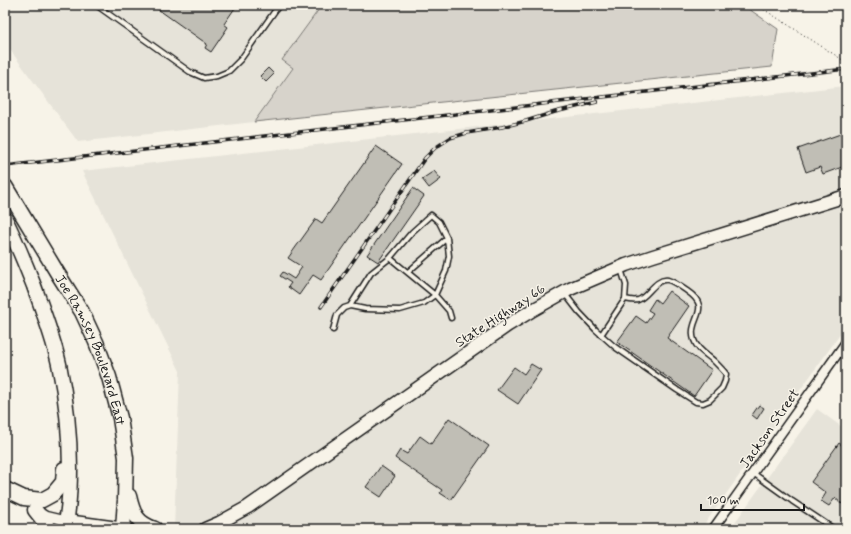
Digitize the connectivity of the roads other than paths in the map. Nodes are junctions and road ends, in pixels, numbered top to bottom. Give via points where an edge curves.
1 (96, 5) edge
2 (279, 5) edge
3 (5, 186) edge
4 (846, 196) edge
5 (5, 219) edge
6 (447, 238) junction
7 (390, 258) junction
8 (620, 268) junction
9 (408, 272) junction
10 (564, 292) junction
11 (435, 295) junction
12 (625, 299) junction
13 (350, 306) junction
14 (451, 318) dead end
15 (333, 330) dead end
16 (601, 335) junction
17 (846, 342) edge
18 (59, 363) junction
19 (753, 473) junction
20 (126, 482) junction
21 (5, 489) edge
22 (35, 510) junction
23 (66, 525) edge
24 (50, 529) edge
25 (123, 529) edge
26 (155, 529) edge
27 (205, 529) edge
28 (713, 529) edge
29 (834, 529) edge

1 - 2 lane via 190,72 204,78 229,71 241,59
3 - 20 highway, Joe Ramsey Boulevard East via 82,312 96,342 120,418 126,458
4 - 8 main road, State Highway 66
5 - 18 highway, Joe Ramsey Boulevard East via 45,316
6 - 7 lane via 439,222 431,215 412,232
6 - 9 lane
6 - 11 lane via 449,256 446,271
7 - 9 lane
7 - 13 lane via 371,274
8 - 10 main road, State Highway 66
8 - 12 lane via 626,285
9 - 11 lane
10 - 16 lane
10 - 27 main road, State Highway 66 via 508,325 248,507 220,524
11 - 13 lane via 424,303 400,310
11 - 14 lane via 449,311
12 - 16 lane
12 - 16 lane via 637,300 655,285 667,280 692,294 700,306 693,331 694,340 726,374 722,388 710,400 696,402
13 - 15 lane via 337,315
17 - 19 street, Jackson Street
18 - 21 highway via 63,482 53,494 42,500 24,498
18 - 23 highway, Joe Ramsey Boulevard East via 68,415 70,449
19 - 28 street, Jackson Street
19 - 29 lane
20 - 25 highway, Joe Ramsey Boulevard East
20 - 26 highway via 135,516
21 - 22 street
22 - 23 street
22 - 24 highway
23 - 25 main road

